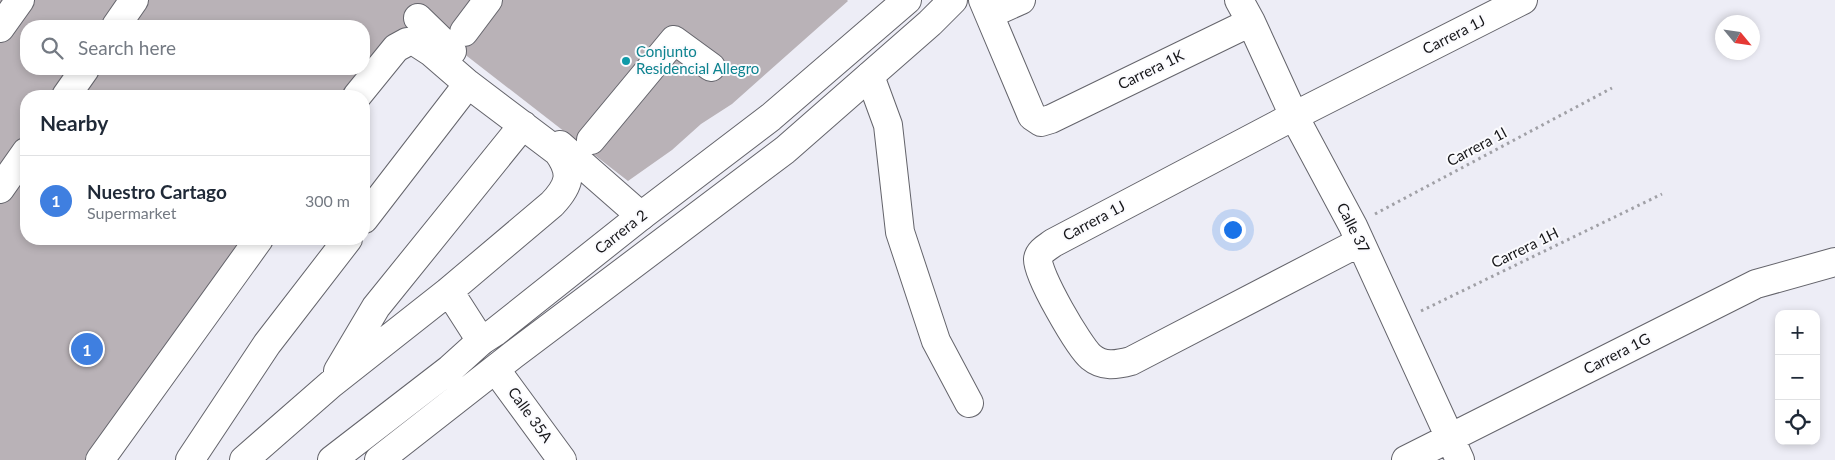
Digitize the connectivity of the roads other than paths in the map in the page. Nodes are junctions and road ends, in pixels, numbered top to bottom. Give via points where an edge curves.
1 (20, 0) edge
2 (134, 0) edge
3 (488, 0) edge
4 (907, 0) edge
5 (953, 0) edge
6 (1021, 0) edge
7 (1523, 0) edge
8 (987, 7) edge
9 (1245, 11) edge
10 (418, 18) dead end
11 (120, 20) edge
12 (0, 28) edge
13 (464, 32) dead end
14 (711, 67) dead end
15 (81, 75) edge
16 (870, 76) junction
17 (468, 84) junction
18 (70, 90) edge
19 (362, 90) edge
20 (1294, 116) junction
21 (523, 125) junction
22 (591, 140) dead end
23 (20, 161) edge
24 (0, 189) edge
25 (370, 211) edge
26 (641, 216) junction
27 (1356, 234) junction
28 (255, 245) edge
29 (343, 245) edge
30 (1835, 262) edge
31 (449, 291) junction
32 (481, 341) junction
33 (496, 370) junction
34 (331, 384) junction
35 (970, 403) dead end
36 (1455, 449) edge
37 (100, 460) edge
38 (190, 460) edge
39 (244, 460) edge
40 (332, 460) edge
41 (379, 460) edge
42 (562, 460) edge
43 (1406, 460) edge

1 - 12 street
2 - 11 street
3 - 13 street
4 - 26 street, Carrera 2 via 771,117
5 - 16 street
6 - 8 street
7 - 20 street, Carrera 1J
8 - 9 street, Carrera 1K via 1032,116 1041,122 1052,119
9 - 20 street, Calle 37
10 - 26 street
14 - 22 street via 674,40
15 - 18 street
16 - 33 street via 786,150
16 - 35 street via 888,125 900,232 936,341
17 - 19 street via 414,41 396,48
17 - 21 street
17 - 25 street
20 - 27 street, Calle 37
20 - 27 street, Carrera 1J via 1053,243 1038,259 1044,280 1084,349 1104,364 1116,365 1131,361
21 - 31 street via 558,152 569,175 565,186 552,204
21 - 34 street via 376,307
23 - 24 street
26 - 32 street, Carrera 2
27 - 36 street, Calle 37
28 - 37 street
29 - 38 street via 267,344
30 - 36 street, Carrera 1G via 1756,284
31 - 32 street
31 - 34 street
32 - 40 street, Carrera 2 via 450,369
33 - 41 street
33 - 42 street, Calle 35A
34 - 39 street
36 - 43 street, Carrera 1G

